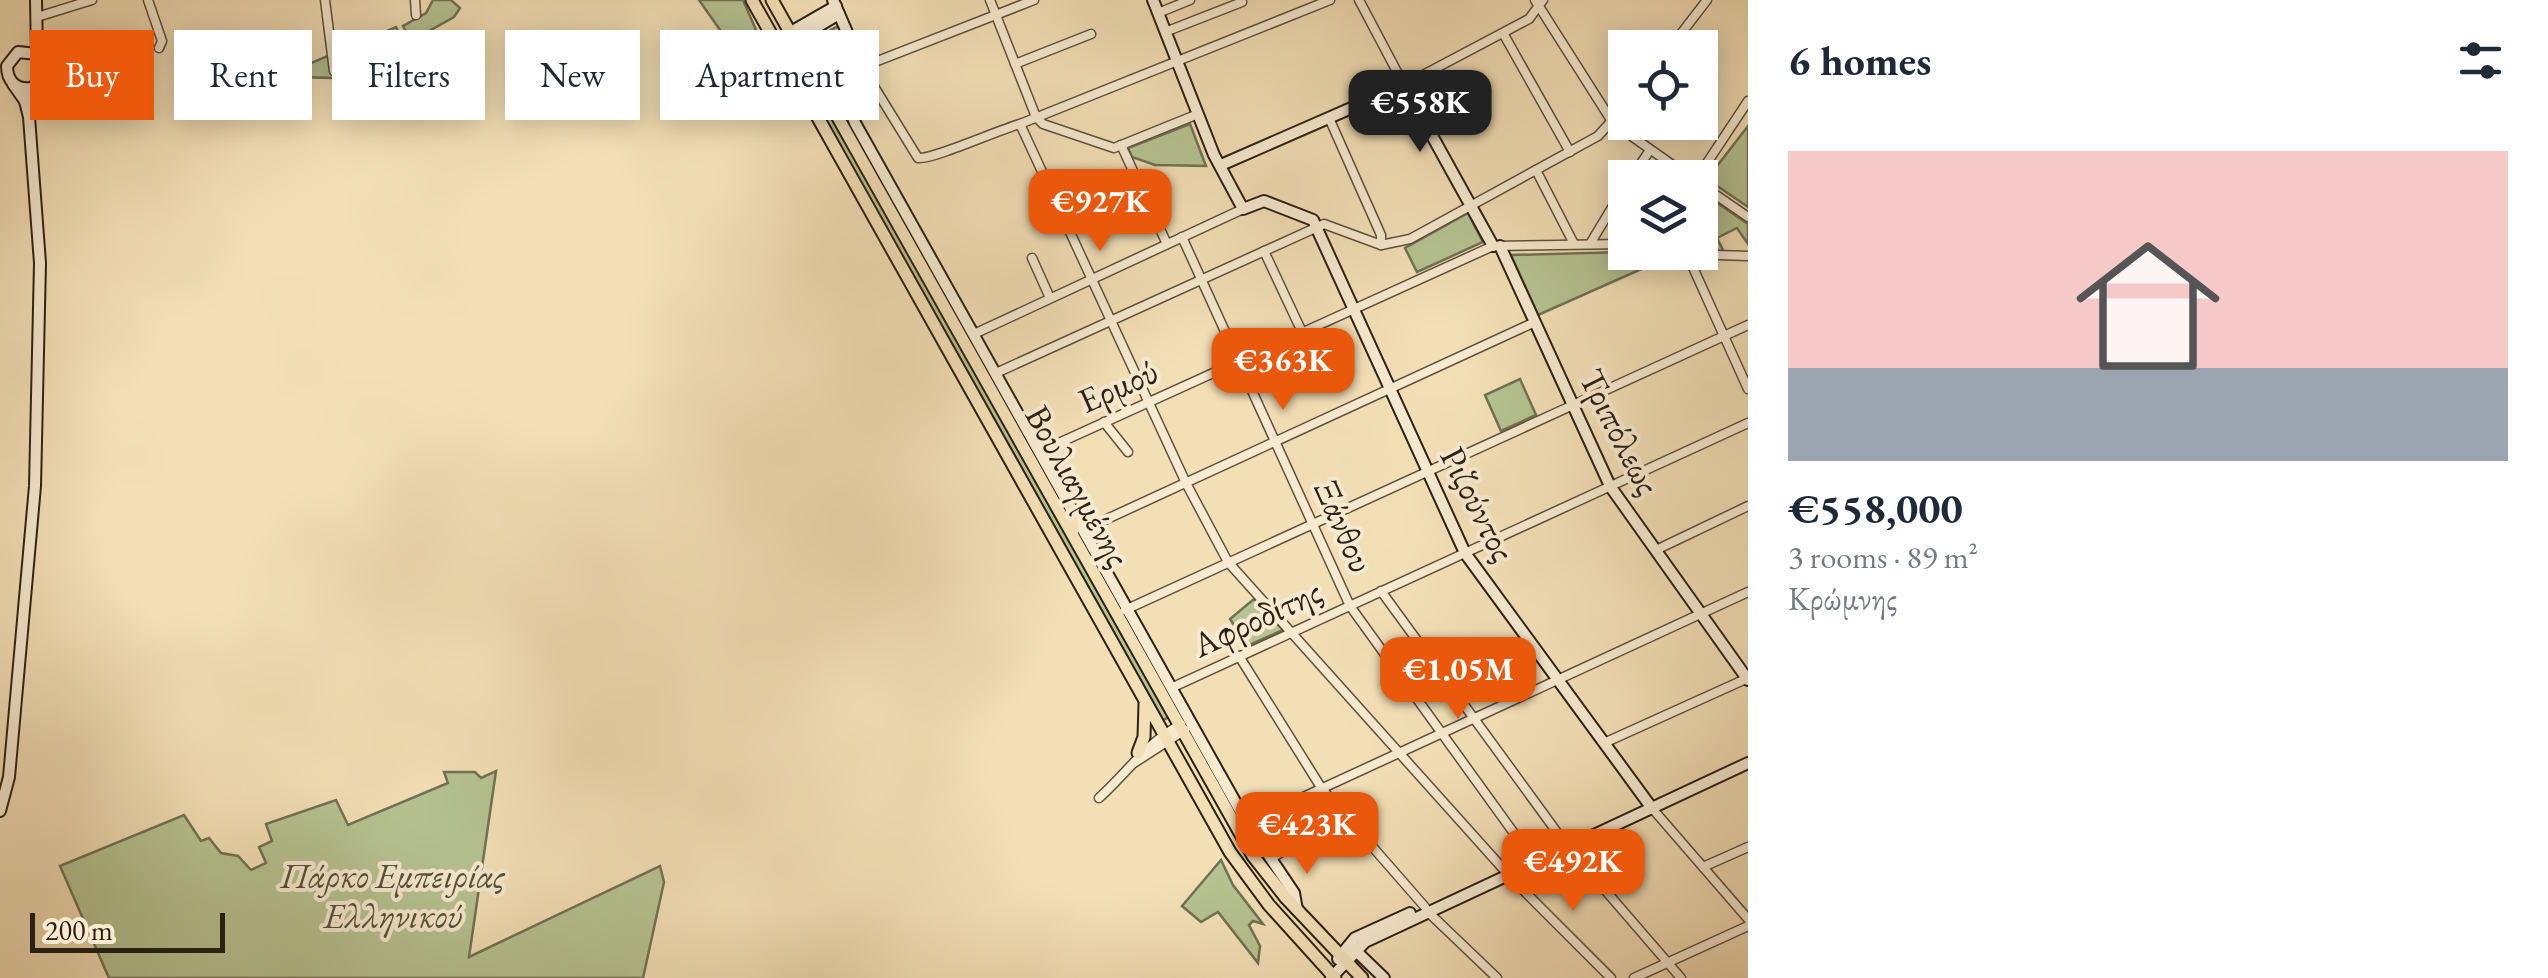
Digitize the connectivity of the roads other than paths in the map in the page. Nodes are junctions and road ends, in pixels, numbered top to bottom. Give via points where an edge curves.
1 (36, 0) edge
2 (92, 0) edge
3 (148, 0) edge
4 (324, 0) edge
5 (415, 0) edge
6 (752, 0) edge
7 (772, 0) edge
8 (990, 0) edge
9 (1034, 0) edge
10 (1152, 0) edge
11 (1190, 0) edge
12 (1330, 0) edge
13 (1359, 0) edge
14 (1707, 0) edge
15 (1242, 2) edge
16 (1539, 2) edge
17 (836, 7) edge
18 (1158, 13) junction
19 (996, 15) junction
20 (416, 16) dead end
21 (38, 17) junction
22 (38, 30) edge
23 (769, 30) edge
24 (790, 30) edge
25 (802, 30) edge
26 (846, 30) edge
27 (1684, 30) edge
28 (1165, 32) junction
29 (1503, 33) junction
30 (1090, 34) dead end
31 (159, 48) dead end
32 (30, 52) edge
33 (332, 56) edge
34 (879, 60) edge
35 (1176, 61) junction
36 (1015, 64) junction
37 (13, 84) junction
38 (1404, 85) junction
39 (30, 88) edge
40 (30, 90) edge
41 (879, 95) edge
42 (1748, 100) edge
43 (25, 101) junction
44 (1198, 114) junction
45 (1608, 116) edge
46 (1036, 117) junction
47 (1329, 118) junction
48 (820, 120) edge
49 (841, 120) edge
50 (846, 120) edge
51 (853, 120) edge
52 (854, 123) junction
53 (1020, 124) junction
54 (1608, 126) edge
55 (1636, 140) edge
56 (1121, 145) junction
57 (1650, 150) junction
58 (1570, 152) junction
59 (1643, 160) edge
60 (1665, 160) edge
61 (1709, 160) edge
62 (876, 162) junction
63 (1221, 166) junction
64 (1536, 170) junction
65 (880, 187) junction
66 (1718, 196) edge
67 (1470, 207) junction
68 (1243, 209) junction
69 (1608, 214) edge
70 (1748, 217) edge
71 (1316, 227) junction
72 (1182, 237) junction
73 (1166, 244) junction
74 (1382, 244) junction
75 (1574, 244) junction
76 (1590, 244) junction
77 (1608, 244) edge
78 (1497, 246) junction
79 (1264, 251) junction
80 (1718, 255) edge
81 (1748, 256) edge
82 (1032, 258) dead end
83 (1694, 270) edge
84 (1201, 278) junction
85 (1092, 279) junction
86 (1050, 298) junction
87 (1353, 309) junction
88 (1110, 319) junction
89 (1535, 322) junction
90 (1748, 325) edge
91 (1300, 333) junction
92 (974, 334) junction
93 (1724, 336) junction
94 (1239, 361) junction
95 (996, 373) junction
96 (1290, 385) dead end
97 (1392, 389) junction
98 (1748, 389) edge
99 (1149, 402) junction
100 (1573, 405) junction
101 (1104, 422) junction
102 (1748, 423) edge
103 (1276, 442) junction
104 (1128, 452) dead end
105 (1037, 458) junction
106 (1428, 471) junction
107 (1053, 476) joint
108 (1186, 483) junction
109 (1610, 486) junction
110 (1748, 506) edge
111 (1072, 508) joint
112 (1312, 524) junction
113 (1078, 532) junction
114 (1656, 550) junction
115 (1464, 553) junction
116 (1228, 562) junction
117 (1099, 581) junction
118 (1116, 587) junction
119 (1381, 591) junction
120 (1748, 592) edge
121 (1350, 606) junction
122 (1122, 611) junction
123 (1702, 613) junction
124 (1291, 633) junction
125 (1239, 656) junction
126 (1748, 679) edge
127 (1557, 680) junction
128 (1171, 688) junction
129 (1145, 700) junction
130 (1474, 718) junction
131 (1186, 725) junction
132 (1442, 733) junction
133 (1166, 736) junction
134 (1604, 743) junction
135 (1138, 752) junction
136 (1401, 752) junction
137 (1748, 763) edge
138 (1131, 766) junction
139 (1322, 789) junction
140 (1099, 798) dead end
141 (1652, 807) junction
142 (0, 811) edge
143 (1342, 813) junction
144 (1247, 824) junction
145 (1567, 846) junction
146 (1748, 847) edge
147 (1271, 859) junction
148 (1534, 861) junction
149 (1703, 867) junction
150 (1508, 873) junction
151 (1427, 909) junction
152 (1298, 911) junction
153 (1748, 922) edge
154 (1356, 951) junction
155 (1342, 959) junction
156 (1668, 962) junction
157 (1333, 977) edge
158 (1362, 978) edge
159 (1384, 978) edge
160 (1497, 978) edge
161 (1611, 978) edge
162 (1634, 978) edge
163 (1682, 978) edge

1 - 21 street
2 - 21 street
3 - 31 street
4 - 33 street
5 - 20 street
6 - 23 main road, Βουλιαγμένης
7 - 24 main road, Βουλιαγμένης
8 - 19 street
9 - 19 street
10 - 18 street
11 - 18 street
12 - 35 street
13 - 38 street
14 - 27 street
15 - 28 street
16 - 29 street via 1529,19
16 - 45 street
17 - 25 street
17 - 26 street
18 - 28 street
19 - 34 street
19 - 36 street
21 - 22 street
28 - 35 street
29 - 38 street
29 - 58 street
30 - 36 street
32 - 37 street via 13,55 7,66
35 - 44 street
35 - 46 street
36 - 46 street
37 - 39 street
37 - 43 street
38 - 47 street
38 - 67 street, Τριπόλεως
40 - 43 street
41 - 53 street via 918,158
42 - 61 street
43 - 142 street via 44,370 9,777
44 - 56 street
44 - 63 street
46 - 53 street
46 - 56 street via 1108,148
47 - 63 street
47 - 74 street
48 - 129 main road, Βουλιαγμένης
49 - 65 main road, Βουλιαγμένης
50 - 52 main road
51 - 52 street
52 - 62 street
53 - 85 street
54 - 58 street
55 - 57 street
56 - 73 street
57 - 59 street
57 - 60 street
58 - 64 street
62 - 65 main road
62 - 92 street
63 - 68 street
64 - 67 street
64 - 75 street
65 - 105 main road, Βουλιαγμένης
66 - 70 street
67 - 74 street via 1410,240
67 - 78 street, Τριπόλεως
68 - 71 street via 1264,201
68 - 72 street
69 - 76 street
71 - 74 street via 1333,225
71 - 79 street
71 - 87 street, Ριζούντος
72 - 73 street
72 - 84 street, Ξάνθου
73 - 85 street
75 - 76 street
75 - 78 street
76 - 77 street
78 - 87 street, Ερμού
78 - 89 street, Τριπόλεως
79 - 84 street
79 - 91 street
80 - 81 street
82 - 86 street
83 - 93 street
84 - 88 street
84 - 94 street, Ξάνθου
85 - 86 street
85 - 88 street
86 - 92 street
87 - 91 street, Ερμού
87 - 97 street, Ριζούντος
88 - 95 street
88 - 99 street
89 - 97 street
89 - 100 street, Τριπόλεως
90 - 93 street
91 - 94 street, Ερμού
91 - 96 street via 1313,373
92 - 95 street
93 - 98 street
93 - 100 street
94 - 99 street, Ερμού
94 - 103 street, Ξάνθου
95 - 105 street
97 - 103 street
97 - 106 street, Ριζούντος
99 - 101 street, Ερμού
99 - 108 street
100 - 106 street
100 - 109 street, Τριπόλεως
101 - 104 street
101 - 105 street, Ερμού
102 - 109 street, Αφροδίτης
103 - 108 street
103 - 112 street, Ξάνθου
105 - 107 main road
105 - 113 main road, Βουλιαγμένης
106 - 112 street
106 - 115 street, Ριζούντος
107 - 111 street
108 - 113 street
108 - 116 street
109 - 114 street, Τριπόλεως
109 - 115 street, Αφροδίτης
110 - 114 street
111 - 113 main road
112 - 116 street
112 - 121 street, Ξάνθου
113 - 117 main road, Βουλιαγμένης
113 - 118 street
114 - 123 street, Τριπόλεως
115 - 119 street, Αφροδίτης
115 - 127 street, Ριζούντος
116 - 122 street
116 - 124 street
117 - 118 main road
117 - 122 main road, Βουλιαγμένης
118 - 122 street
119 - 121 street, Αφροδίτης
119 - 130 street
120 - 123 street
121 - 124 street, Αφροδίτης
121 - 132 street, Ξάνθου
122 - 128 street
122 - 131 main road, Βουλιαγμένης
123 - 126 street, Τριπόλεως
123 - 127 street
124 - 125 street, Αφροδίτης
124 - 136 street
125 - 128 street, Αφροδίτης
125 - 139 street
126 - 134 street
127 - 130 street
127 - 134 street, Ριζούντος
128 - 131 street
129 - 133 main road, Βουλιαγμένης
129 - 135 main road
130 - 132 street
130 - 145 street
131 - 133 street
131 - 144 street
131 - 152 main road, Βουλιαγμένης via 1253,856
132 - 136 street
132 - 148 street, Ξάνθου
133 - 135 street
133 - 138 street
133 - 157 main road, Βουλιαγμένης via 1246,876
134 - 141 street, Ριζούντος
135 - 138 street
136 - 139 street
136 - 150 street
137 - 141 street
138 - 140 street
139 - 143 street
139 - 144 street
141 - 145 street
141 - 149 street, Ριζούντος
143 - 147 street
143 - 151 street
144 - 147 street
145 - 148 street
145 - 156 street
146 - 149 street
147 - 152 street via 1294,892
148 - 150 street
149 - 153 street, Ριζούντος
150 - 151 street
150 - 161 street
151 - 154 street
151 - 155 street via 1359,936
151 - 160 street
152 - 155 main road, Βουλιαγμένης
153 - 156 street
154 - 155 street
154 - 159 street
155 - 157 street
155 - 158 main road, Βουλιαγμένης
156 - 162 street
156 - 163 street

